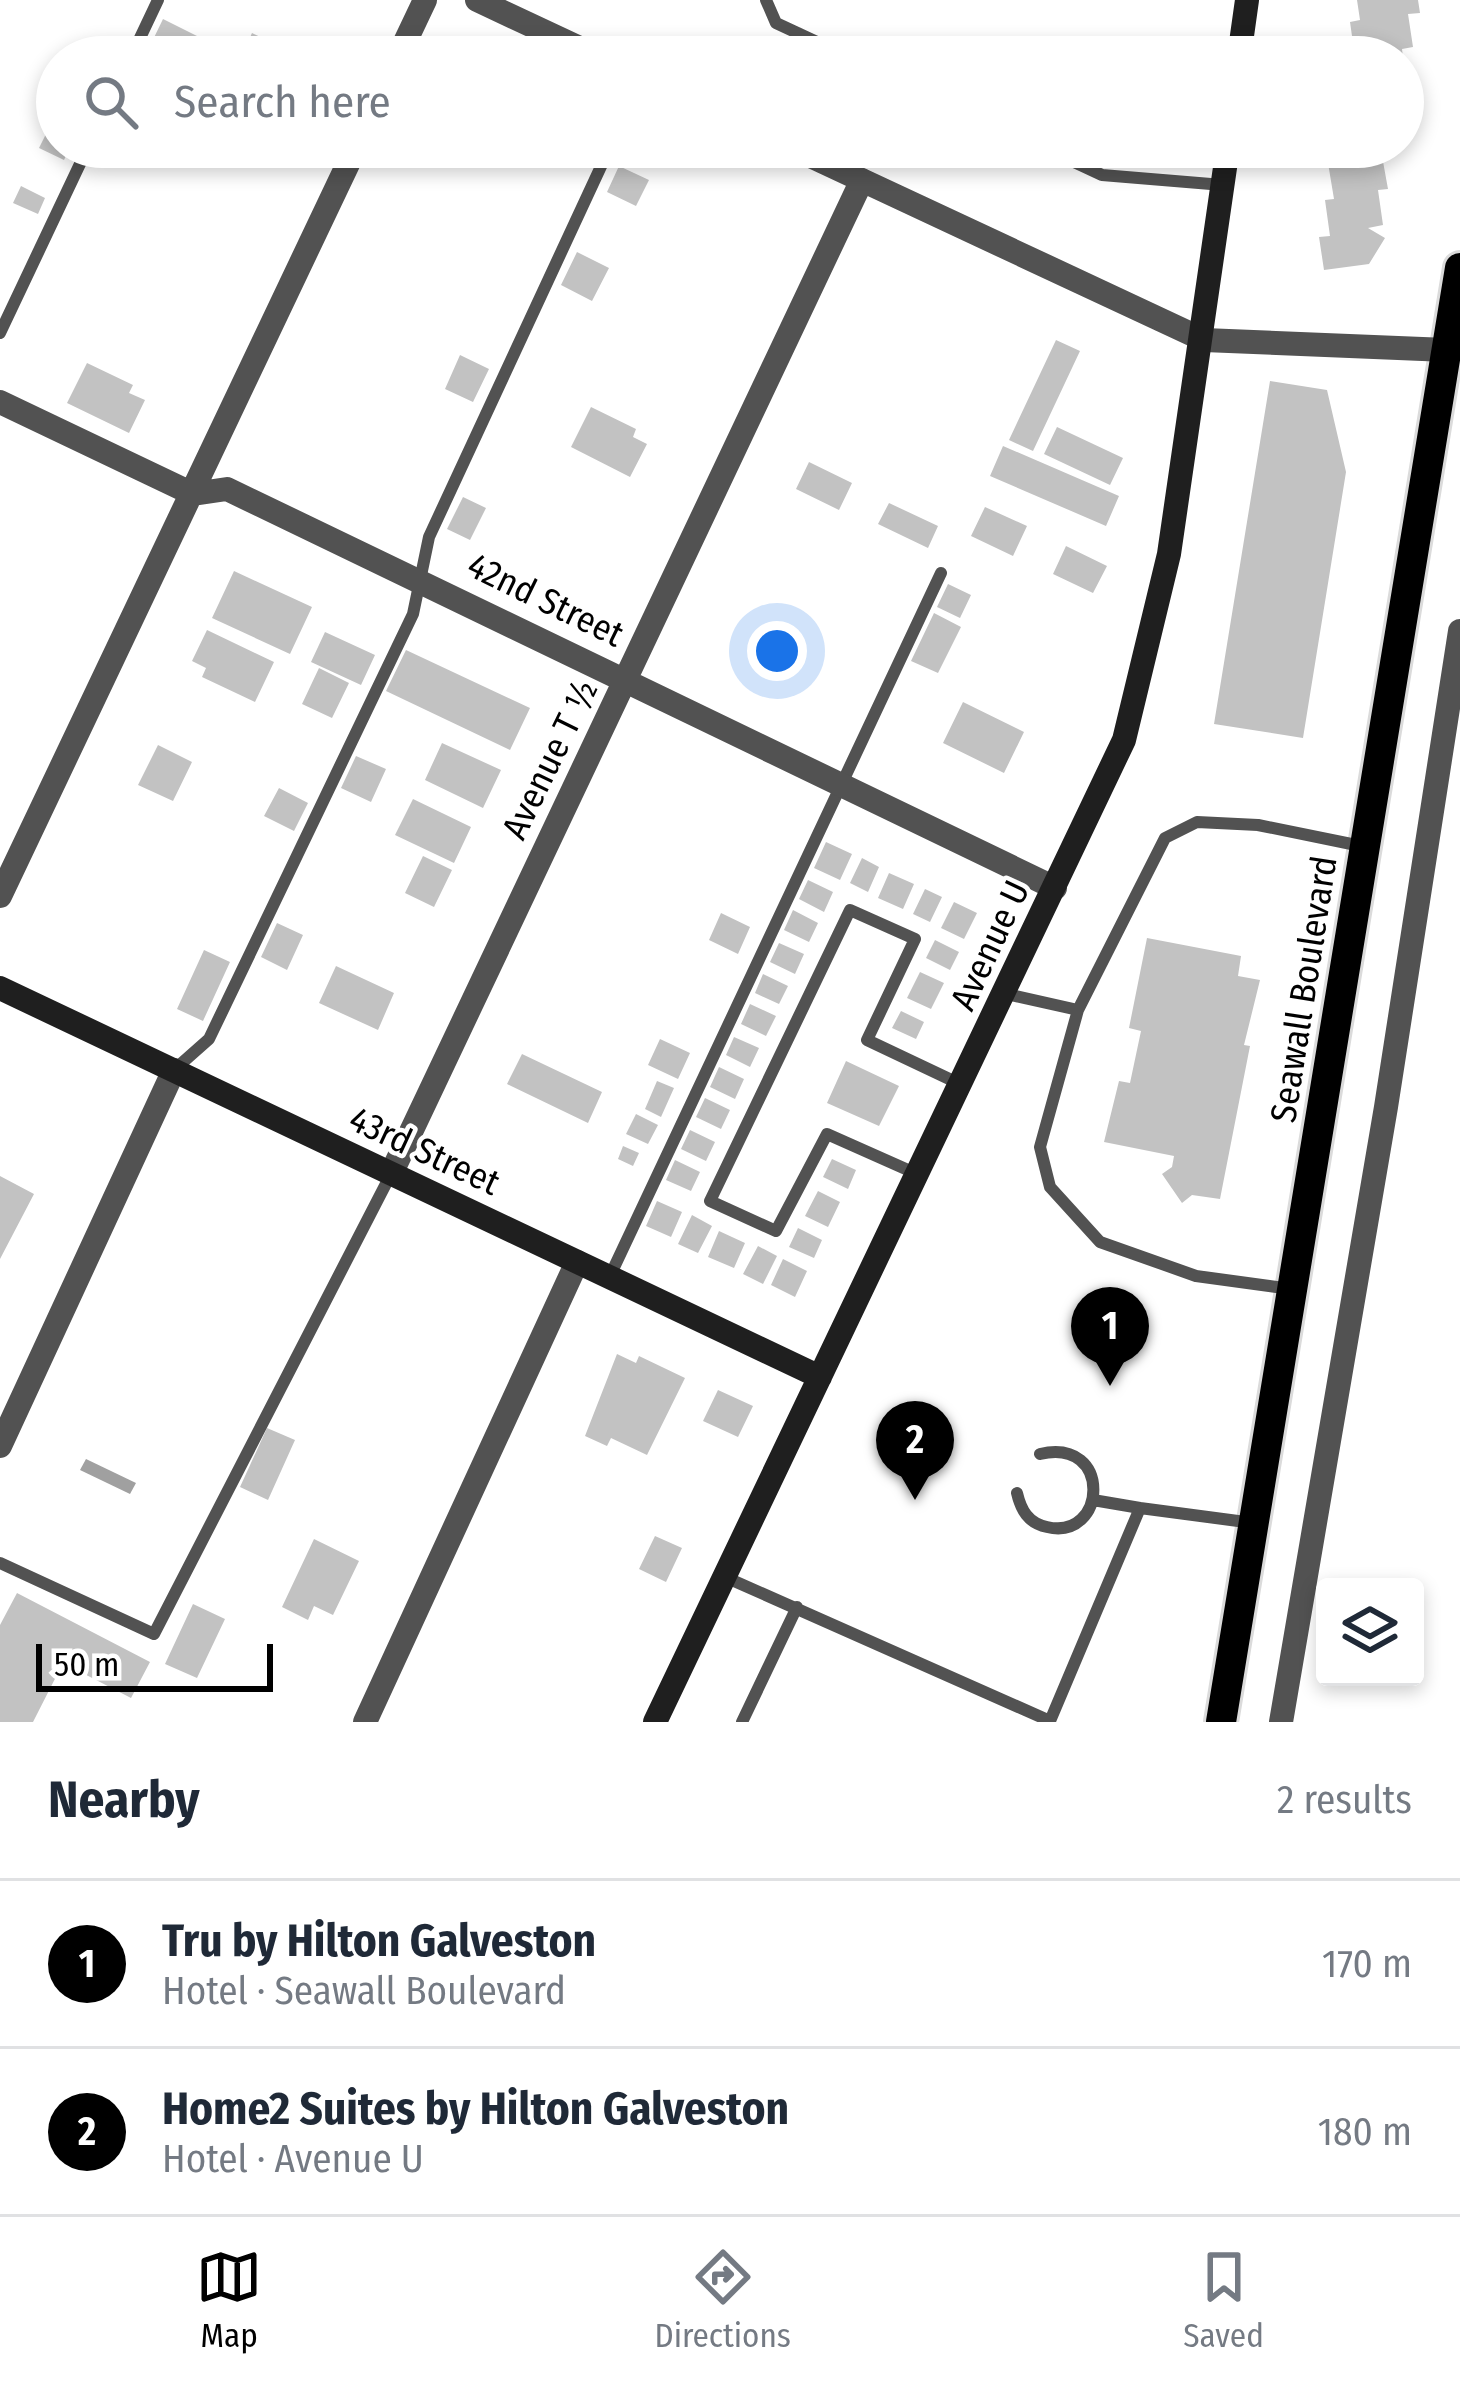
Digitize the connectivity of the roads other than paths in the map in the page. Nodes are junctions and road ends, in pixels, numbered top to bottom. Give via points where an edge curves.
1 (158, 0) edge
2 (425, 0) edge
3 (477, 0) edge
4 (766, 0) edge
5 (1247, 0) edge
6 (141, 36) edge
7 (408, 36) edge
8 (554, 36) edge
9 (804, 36) edge
10 (1242, 36) edge
11 (78, 168) edge
12 (346, 168) edge
13 (600, 168) edge
14 (836, 168) edge
15 (1087, 168) edge
16 (1225, 168) edge
17 (862, 180) junction
18 (1223, 185) junction
19 (1460, 268) edge
20 (0, 333) edge
21 (1204, 340) junction
22 (1448, 350) junction
23 (0, 402) edge
24 (193, 494) junction
25 (941, 572) dead end
26 (421, 579) junction
27 (1460, 631) edge
28 (627, 678) junction
29 (841, 781) junction
30 (1366, 847) junction
31 (1055, 888) junction
32 (0, 896) edge
33 (0, 988) edge
34 (1006, 994) junction
35 (1078, 1010) junction
36 (173, 1070) junction
37 (963, 1086) junction
38 (391, 1174) junction
39 (920, 1175) junction
40 (578, 1262) junction
41 (609, 1277) junction
42 (1292, 1289) junction
43 (820, 1377) junction
44 (0, 1446) edge
45 (1040, 1454) dead end
46 (1017, 1493) dead end
47 (1093, 1500) junction
48 (1140, 1508) junction
49 (1254, 1523) junction
50 (0, 1563) edge
51 (724, 1576) junction
52 (796, 1607) junction
53 (1050, 1721) edge
54 (365, 1722) edge
55 (655, 1722) edge
56 (742, 1722) edge
57 (1221, 1722) edge
58 (1281, 1722) edge

1 - 6 lane
2 - 7 street
3 - 8 street
4 - 9 lane via 776,23
5 - 10 street
11 - 20 lane
12 - 24 street
13 - 26 lane via 429,537
14 - 17 street
15 - 18 lane
16 - 18 street, Avenue U
17 - 21 street
17 - 28 street, Avenue T ½
18 - 21 street, Avenue U
19 - 22 main road, Seawall Boulevard
21 - 22 street
21 - 31 street, Avenue U via 1168,554 1124,740
22 - 30 main road, Seawall Boulevard
23 - 24 street, 42nd Street
24 - 26 street, 42nd Street via 227,489
24 - 32 street
25 - 29 lane
26 - 28 street, 42nd Street
26 - 36 lane via 413,614 209,1039
27 - 58 street
28 - 29 street, 42nd Street
28 - 38 street, Avenue T ½
29 - 31 street, 42nd Street
29 - 41 lane
30 - 35 lane via 1197,821 1165,838
30 - 42 main road, Seawall Boulevard
31 - 34 street, Avenue U
33 - 36 street, 43rd Street
34 - 35 lane
34 - 37 street, Avenue U
35 - 42 lane via 1040,1147 1050,1187 1100,1241 1196,1276
36 - 38 street, 43rd Street
36 - 44 street
37 - 39 street, Avenue U
37 - 39 lane via 867,1040 915,939 850,910 710,1201 776,1232 826,1134
38 - 40 street, 43rd Street
38 - 50 lane via 154,1634
39 - 43 street, Avenue U
40 - 41 street, 43rd Street
40 - 54 street
41 - 43 street, 43rd Street
42 - 49 main road, Seawall Boulevard
43 - 51 street, Avenue U
45 - 47 lane via 1077,1458 1092,1478
46 - 47 lane via 1029,1519 1052,1528 1077,1523
47 - 48 lane
48 - 49 lane
48 - 53 lane
49 - 57 main road, Seawall Boulevard
51 - 52 lane
51 - 55 street, Avenue U
52 - 53 lane
52 - 56 lane

